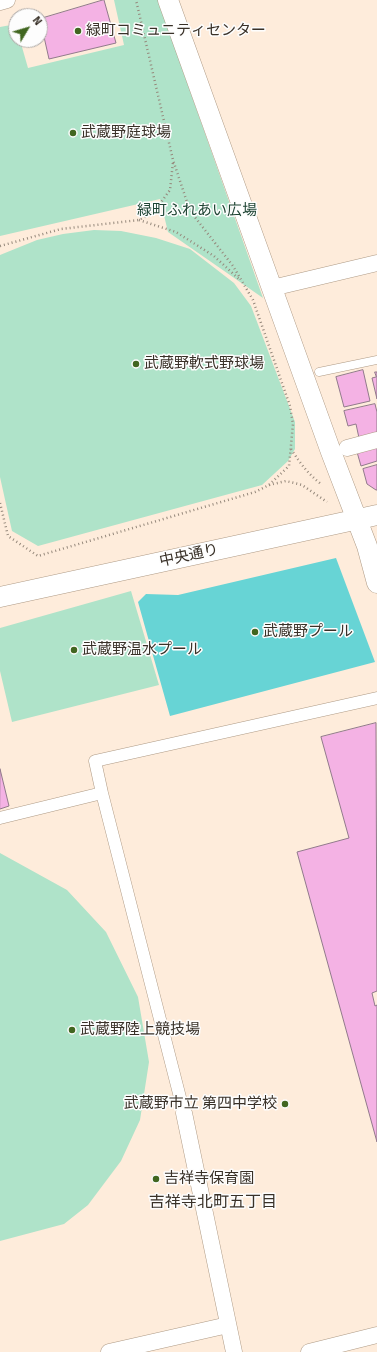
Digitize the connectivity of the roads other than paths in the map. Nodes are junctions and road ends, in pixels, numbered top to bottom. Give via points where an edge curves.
1 (7, 0) edge
2 (168, 0) edge
3 (0, 2) edge
4 (377, 263) edge
5 (272, 288) junction
6 (377, 360) edge
7 (319, 372) dead end
8 (377, 440) edge
9 (347, 448) dead end
10 (377, 515) edge
11 (357, 520) junction
12 (377, 583) edge
13 (0, 597) edge
14 (377, 698) edge
15 (102, 793) junction
16 (0, 818) edge
17 (184, 1113) joint
18 (228, 1325) junction
19 (377, 1336) edge
20 (117, 1351) edge
21 (234, 1352) edge
22 (309, 1352) edge

1 - 3 street
2 - 5 street
4 - 5 street
5 - 11 street
6 - 7 lane
8 - 9 street
10 - 11 street, 中央通り
11 - 12 street
11 - 13 street, 中央通り
14 - 15 street via 95,761
15 - 16 street
15 - 17 street
17 - 18 street
18 - 20 street
18 - 21 street
19 - 22 street

